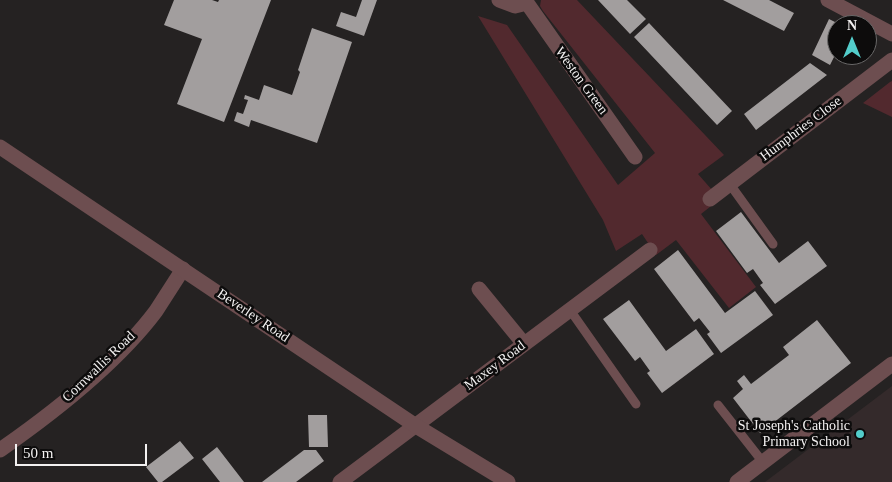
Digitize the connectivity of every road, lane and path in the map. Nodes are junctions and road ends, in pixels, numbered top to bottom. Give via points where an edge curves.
1 (499, 0) edge
2 (828, 0) edge
3 (528, 2) edge
4 (892, 34) edge
5 (892, 60) edge
6 (0, 147) edge
7 (636, 157) dead end
8 (729, 183) junction
9 (710, 199) dead end
10 (773, 244) dead end
11 (650, 250) dead end
12 (182, 269) junction
13 (479, 289) dead end
14 (570, 310) junction
15 (524, 344) junction
16 (892, 364) edge
17 (636, 404) dead end
18 (718, 405) dead end
19 (416, 426) junction
20 (0, 450) edge
21 (762, 461) junction
22 (340, 482) edge
23 (508, 482) edge
24 (737, 482) edge

1 - 3 street via 515,6
2 - 4 street
3 - 7 street, Weston Green
5 - 8 street, Humphries Close
6 - 12 street, Beverley Road
8 - 9 street, Humphries Close
8 - 10 lane
11 - 14 street, Maxey Road
12 - 19 street, Beverley Road
12 - 20 street, Cornwallis Road via 155,312 128,342 84,385
13 - 15 street
14 - 15 street, Maxey Road
14 - 17 lane
15 - 19 street, Maxey Road
16 - 21 street
18 - 21 lane
19 - 22 street, Maxey Road
19 - 23 street, Beverley Road
21 - 24 street

